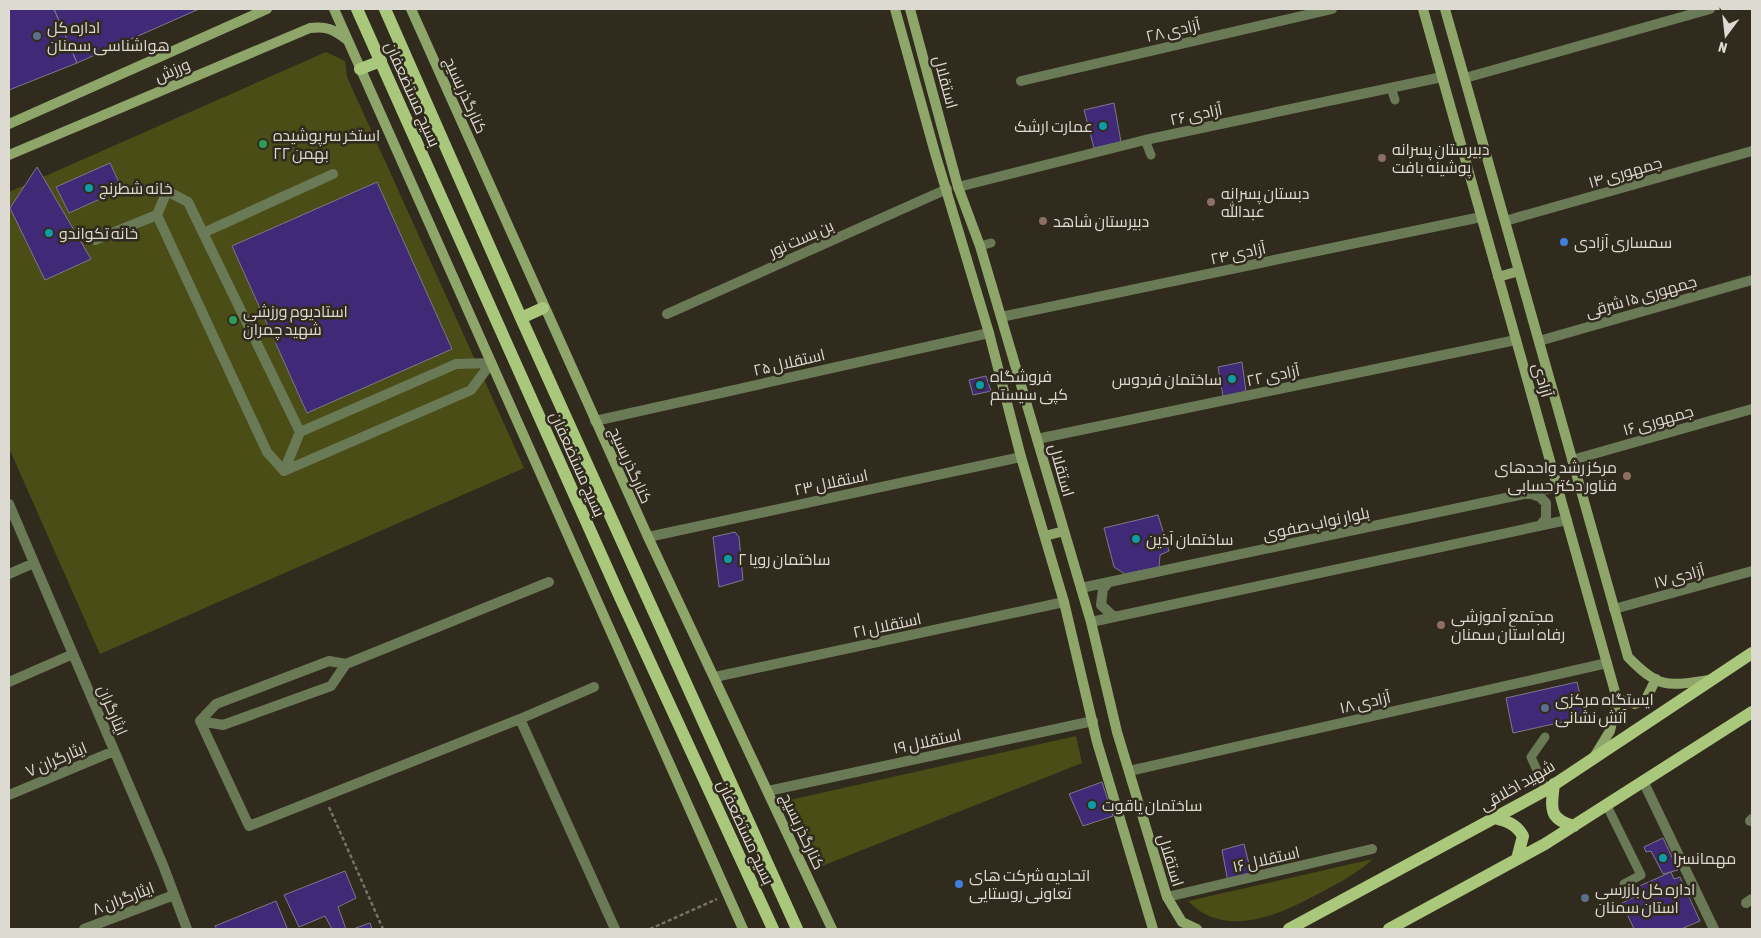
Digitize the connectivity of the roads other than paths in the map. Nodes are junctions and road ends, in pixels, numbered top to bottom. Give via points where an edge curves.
1 (267, 9) edge
2 (334, 9) edge
3 (357, 9) edge
4 (385, 9) edge
5 (411, 9) edge
6 (896, 9) edge
7 (910, 9) edge
8 (1332, 9) edge
9 (1422, 9) edge
10 (1445, 9) edge
11 (1710, 9) edge
12 (347, 40) junction
13 (380, 61) junction
14 (360, 69) junction
15 (1442, 77) junction
16 (1465, 78) junction
17 (1021, 81) dead end
18 (1391, 88) junction
19 (1396, 100) dead end
20 (9, 124) edge
21 (1145, 140) junction
22 (1752, 151) edge
23 (9, 155) edge
24 (1151, 155) dead end
25 (333, 174) dead end
26 (958, 187) junction
27 (947, 189) junction
28 (157, 215) junction
29 (1481, 217) junction
30 (1505, 221) junction
31 (203, 233) junction
32 (94, 240) dead end
33 (1519, 271) junction
34 (1498, 277) junction
35 (1752, 280) edge
36 (544, 308) junction
37 (667, 314) dead end
38 (521, 318) junction
39 (1001, 318) junction
40 (989, 333) junction
41 (1516, 340) junction
42 (1539, 341) junction
43 (491, 363) junction
44 (1752, 409) edge
45 (595, 421) junction
46 (300, 432) junction
47 (1037, 440) junction
48 (1021, 457) junction
49 (1572, 460) junction
50 (284, 471) junction
51 (1557, 487) junction
52 (1529, 493) junction
53 (9, 504) edge
54 (1567, 520) junction
55 (1540, 526) junction
56 (1064, 531) junction
57 (1045, 536) junction
58 (648, 537) junction
59 (34, 563) junction
60 (1752, 571) edge
61 (9, 574) edge
62 (549, 582) dead end
63 (1109, 582) junction
64 (1081, 588) junction
65 (1064, 602) junction
66 (1614, 609) junction
67 (1114, 617) junction
68 (1091, 622) junction
69 (1752, 653) edge
70 (73, 654) junction
71 (1607, 663) junction
72 (346, 664) junction
73 (715, 677) junction
74 (1656, 679) junction
75 (1709, 680) junction
76 (9, 682) edge
77 (594, 687) dead end
78 (1617, 699) junction
79 (1752, 712) edge
80 (520, 719) junction
81 (200, 721) junction
82 (1093, 721) junction
83 (1546, 737) dead end
84 (114, 750) junction
85 (1594, 757) junction
86 (1129, 771) junction
87 (1644, 783) junction
88 (1550, 787) junction
89 (768, 791) junction
90 (9, 795) edge
91 (1607, 806) junction
92 (1494, 818) junction
93 (1574, 826) junction
94 (1372, 849) dead end
95 (1517, 859) junction
96 (1624, 884) dead end
97 (174, 895) junction
98 (1167, 897) junction
99 (1181, 926) edge
100 (84, 929) edge
101 (187, 929) edge
102 (615, 929) edge
103 (743, 929) edge
104 (774, 929) edge
105 (796, 929) edge
106 (832, 929) edge
107 (1153, 929) edge
108 (1197, 929) edge
109 (1289, 929) edge
110 (1389, 929) edge
111 (1714, 929) edge

1 - 20 street, ورزش
2 - 12 street
3 - 13 main road, بسیج مستضعفان
4 - 38 main road, بسیج مستضعفان
5 - 36 street, کنارگذر بسیج
6 - 27 street, استقلال
7 - 26 street, استقلال
8 - 17 street, آزادی ۲۸
9 - 15 street, آزادی
10 - 16 street, آزادی
11 - 16 street
12 - 14 street
12 - 23 street, ورزش via 333,29 310,28
13 - 14 main road
13 - 104 main road, بسیج مستضعفان via 620,598
14 - 43 street
15 - 18 street, آزادی ۲۶
15 - 29 street, آزادی
16 - 30 street, آزادی
18 - 19 lane
18 - 21 street, آزادی ۲۶
21 - 24 lane
21 - 26 street, آزادی ۲۶
22 - 30 street, جمهوری ۱۴
25 - 31 street
26 - 39 street, استقلال via 986,244
27 - 37 street, بن بست نور
27 - 40 street, استقلال
28 - 31 street via 167,191 188,202
28 - 32 street
28 - 50 street via 267,452
29 - 34 street, آزادی
29 - 39 street, آزادی ۲۴
30 - 33 street, آزادی
31 - 46 street
33 - 34 street
33 - 42 street, آزادی
34 - 41 street, آزادی
35 - 42 street, جمهوری ۱۵ شرقی
36 - 38 main road
36 - 45 street, کنارگذر بسیج
38 - 105 main road, بسیج مستضعفان
39 - 47 street, استقلال
40 - 45 street, استقلال ۲۵
40 - 48 street, استقلال
41 - 47 street, آزادی ۲۲
41 - 51 street, آزادی
42 - 49 street, آزادی
43 - 46 street via 456,364
43 - 50 street via 471,390
43 - 103 street
44 - 49 street, جمهوری ۱۶
45 - 58 street, کنارگذر بسیج
46 - 50 street
47 - 56 street, استقلال
48 - 57 street, استقلال
48 - 58 street, استقلال ۲۳
49 - 66 street, آزادی
51 - 52 street, بلوار نواب صفوی
51 - 54 street, آزادی
52 - 55 street via 1546,503 1546,518
52 - 63 street, بلوار نواب صفوی
53 - 59 street, ایثارگران
54 - 55 street
54 - 71 street, آزادی
55 - 67 street
56 - 57 street
56 - 64 street, استقلال
57 - 65 street, استقلال
58 - 73 street, کنارگذر بسیج
59 - 61 street
59 - 70 street, ایثارگران
60 - 66 street, آزادی ۱۷
62 - 72 street
63 - 64 street, بلوار نواب صفوی
63 - 67 street via 1103,589 1100,605
64 - 68 street, استقلال
65 - 73 street, استقلال ۲۱
65 - 82 street, استقلال
66 - 74 street, آزادی via 1628,657 1645,674
67 - 68 street
68 - 86 street, استقلال
69 - 75 main road, شهید اخلاقی
70 - 76 street
70 - 84 street, ایثارگران
71 - 78 street, آزادی
71 - 86 street, آزادی ۱۸
72 - 81 street via 329,661 216,704
72 - 81 street via 331,686 224,725
73 - 89 street, کنارگذر بسیج
74 - 75 street, آزادی via 1671,686
74 - 78 street via 1646,699 1635,704
75 - 85 main road, شهید اخلاقی
77 - 80 street
78 - 85 street, آزادی via 1610,731
79 - 87 main road
80 - 81 street via 250,826
80 - 102 street
82 - 89 street, استقلال ۱۹
82 - 107 street, استقلال
83 - 88 lane via 1531,757
84 - 90 street, ایثارگران ۷
84 - 97 street, ایثارگران
85 - 88 main road, شهید اخلاقی
86 - 98 street, استقلال
87 - 91 main road
87 - 111 street
88 - 92 main road, شهید اخلاقی
88 - 93 main road via 1555,817
89 - 106 street, کنارگذر بسیج
91 - 93 main road
91 - 96 lane via 1641,875
92 - 95 main road via 1519,828 1523,836
92 - 109 main road, شهید اخلاقی
93 - 95 main road
94 - 98 street, استقلال ۱۶
95 - 110 main road
97 - 100 street, ایثارگران ۸
97 - 101 street, ایثارگران
98 - 99 street, استقلال
99 - 108 street, استقلال

